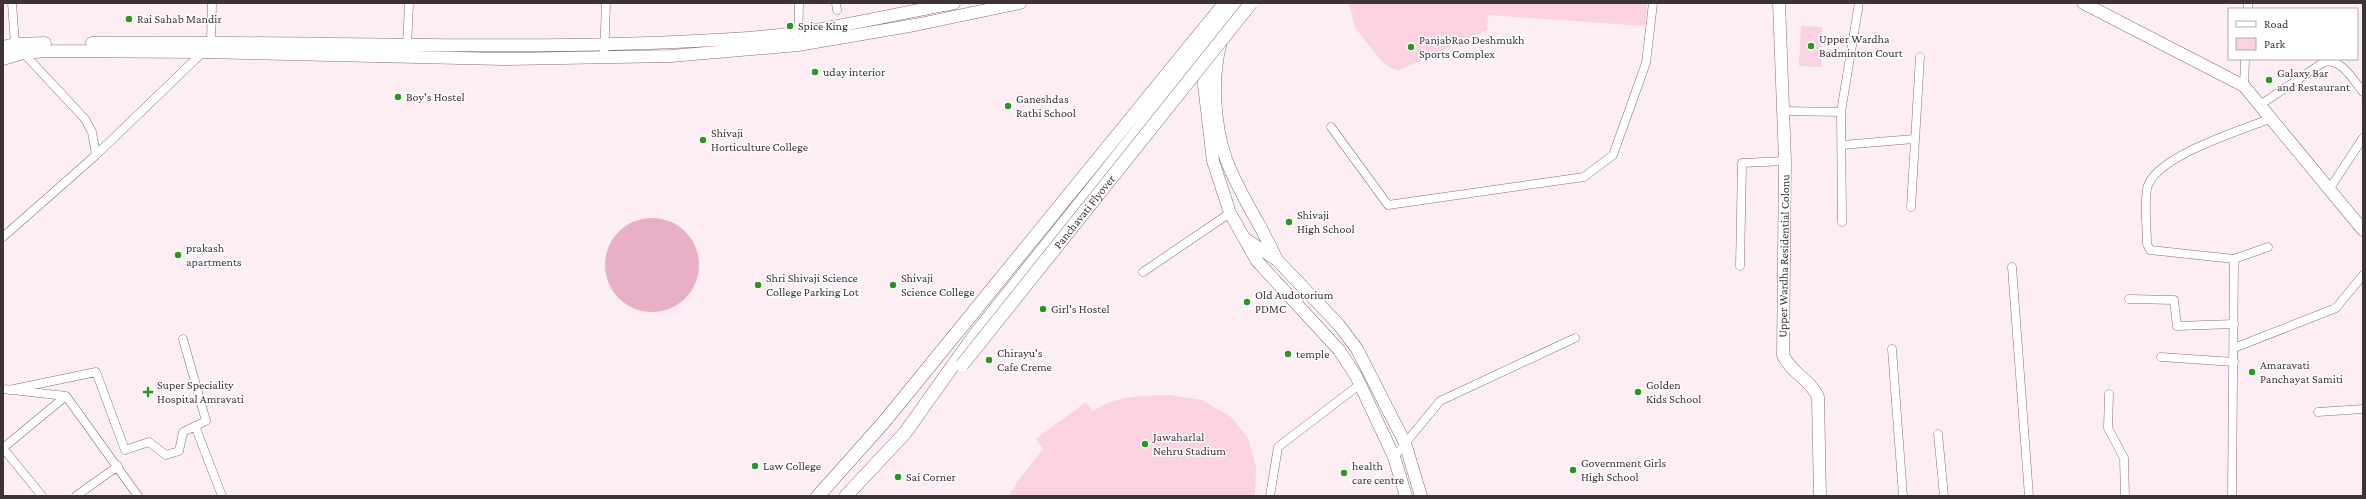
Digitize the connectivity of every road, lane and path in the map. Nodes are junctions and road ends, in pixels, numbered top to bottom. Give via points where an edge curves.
1 (12, 3) edge
2 (212, 3) edge
3 (409, 3) edge
4 (606, 3) edge
5 (799, 3) edge
6 (949, 3) edge
7 (1020, 3) edge
8 (1225, 3) edge
9 (1240, 3) edge
10 (1251, 3) edge
11 (1653, 3) edge
12 (1779, 3) edge
13 (1859, 3) edge
14 (1005, 4) edge
15 (2091, 5) edge
16 (1212, 21) junction
17 (797, 31) junction
18 (211, 41) junction
19 (1215, 42) junction
20 (15, 44) junction
21 (407, 44) junction
22 (604, 44) junction
23 (798, 45) junction
24 (3, 47) edge
25 (202, 52) junction
26 (24, 53) junction
27 (407, 57) junction
28 (1920, 57) dead end
29 (604, 58) junction
30 (3, 59) edge
31 (2245, 60) edge
32 (2244, 86) junction
33 (2363, 92) edge
34 (2260, 104) junction
35 (1783, 111) junction
36 (1841, 112) junction
37 (2272, 118) junction
38 (1331, 127) dead end
39 (2363, 138) edge
40 (1914, 139) junction
41 (1842, 145) junction
42 (96, 156) junction
43 (1785, 161) junction
44 (2330, 188) junction
45 (1911, 207) dead end
46 (1230, 213) junction
47 (1842, 222) dead end
48 (2363, 230) edge
49 (3, 237) edge
50 (1246, 239) junction
51 (2268, 247) dead end
52 (2234, 259) junction
53 (1277, 260) junction
54 (1740, 266) dead end
55 (2012, 268) dead end
56 (1143, 272) dead end
57 (2363, 275) edge
58 (2129, 299) dead end
59 (2234, 324) junction
60 (1575, 338) dead end
61 (183, 339) dead end
62 (2234, 348) junction
63 (1892, 349) dead end
64 (2161, 357) dead end
65 (2234, 362) junction
66 (944, 378) junction
67 (1359, 385) junction
68 (6, 390) edge
69 (2109, 394) dead end
70 (66, 396) junction
71 (2363, 409) edge
72 (2318, 412) dead end
73 (195, 426) junction
74 (1938, 434) dead end
75 (1405, 443) junction
76 (1394, 457) junction
77 (118, 466) junction
78 (42, 496) edge
79 (76, 496) edge
80 (138, 496) edge
81 (222, 496) edge
82 (818, 496) edge
83 (846, 496) edge
84 (1270, 496) edge
85 (1406, 496) edge
86 (1421, 496) edge
87 (1820, 496) edge
88 (1903, 496) edge
89 (1944, 496) edge
90 (2029, 496) edge
91 (2125, 496) edge
92 (2232, 496) edge

1 - 20 street
2 - 18 street
3 - 21 street
4 - 22 street
5 - 17 street
6 - 17 street via 843,26
7 - 14 street
8 - 16 main road
9 - 19 main road
10 - 19 main road, Panchavati Flyover, bridge
11 - 38 street via 1646,63 1613,155 1584,177 1388,205
12 - 35 street, Upper Wardha Residential Colonu
13 - 36 street
14 - 23 street via 915,25
15 - 32 street
16 - 19 street
16 - 82 main road via 884,422
17 - 22 street via 750,37
17 - 23 street
18 - 20 street
18 - 21 street
18 - 25 street
19 - 46 street via 1204,85 1212,153
19 - 53 street, Panchavati Flyover via 1219,134 1229,166
19 - 66 main road via 974,336
19 - 66 main road, Panchavati Flyover, bridge via 962,365
20 - 24 street
20 - 26 street
21 - 22 street
21 - 27 street
22 - 29 street
23 - 29 street via 671,56
25 - 26 street
25 - 27 street
25 - 42 street
26 - 30 street
26 - 42 street via 90,125
27 - 29 street
28 - 40 street
31 - 32 street
32 - 34 street
33 - 34 street via 2338,62 2329,60
34 - 37 street
35 - 36 street
35 - 43 street, Upper Wardha Residential Colonu
36 - 41 street
37 - 44 street
37 - 52 street via 2175,158 2155,175 2147,188 2147,244 2150,250
39 - 44 street
40 - 41 street
40 - 45 street
41 - 47 street
42 - 49 street
43 - 54 street via 1742,163
43 - 87 street, Upper Wardha Residential Colonu via 1783,355 1794,370 1815,389 1818,397
44 - 48 street
46 - 50 street
46 - 56 street
50 - 53 street
50 - 67 street via 1262,266 1339,350
51 - 52 street
52 - 59 street
53 - 75 street via 1339,325 1357,349
55 - 90 street
57 - 62 street via 2336,308
58 - 59 street via 2174,300 2177,326
59 - 62 street
60 - 75 street via 1440,401
61 - 73 street via 206,421
62 - 65 street
63 - 88 street
64 - 65 street
65 - 92 street
66 - 83 main road via 905,433
67 - 76 street
67 - 84 street via 1278,447
68 - 70 street
68 - 73 street via 96,372 125,450 150,442 166,455 179,451 183,432
69 - 91 street via 2108,428 2124,458
70 - 77 street
70 - 78 street via 3,448
71 - 72 street
73 - 81 street
74 - 89 street
75 - 76 street
75 - 86 street
76 - 85 street
77 - 79 street
77 - 80 street

